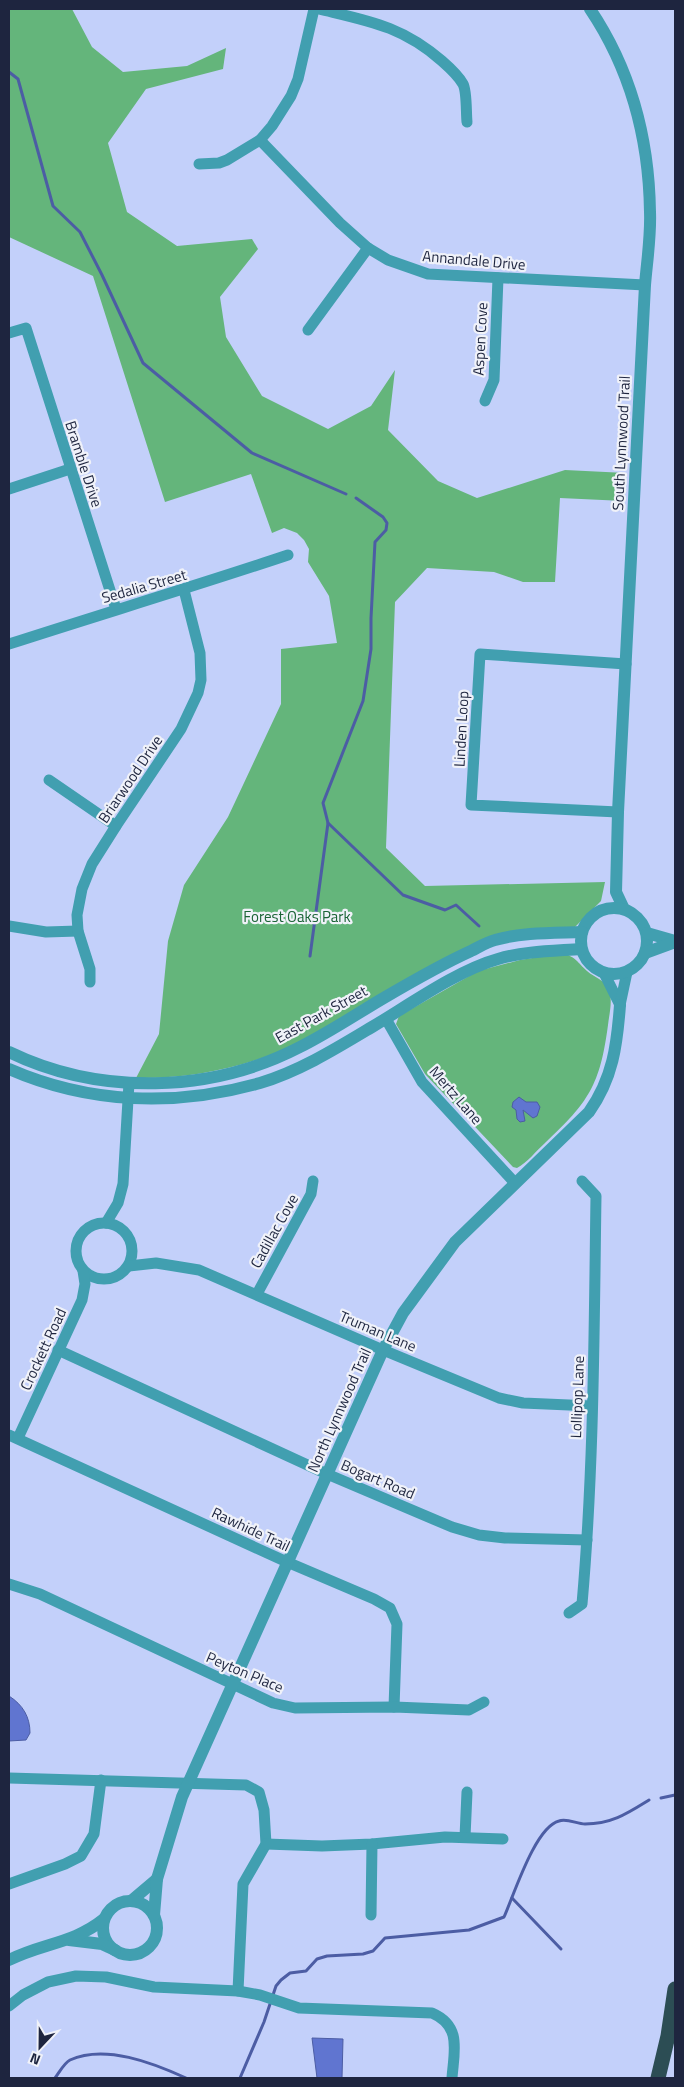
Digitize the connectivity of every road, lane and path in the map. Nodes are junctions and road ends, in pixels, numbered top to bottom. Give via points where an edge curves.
1 (314, 9) edge
2 (319, 9) edge
3 (590, 9) edge
4 (467, 122) dead end
5 (260, 140) junction
6 (199, 164) dead end
7 (368, 248) junction
8 (498, 278) junction
9 (645, 285) junction
10 (308, 330) dead end
11 (9, 333) edge
12 (485, 401) dead end
13 (70, 469) junction
14 (9, 490) edge
15 (288, 555) dead end
16 (184, 590) junction
17 (116, 609) junction
18 (9, 644) edge
19 (626, 664) junction
20 (49, 780) dead end
21 (618, 812) junction
22 (116, 826) junction
23 (616, 892) junction
24 (606, 909) junction
25 (624, 909) junction
26 (9, 926) edge
27 (78, 931) junction
28 (582, 932) junction
29 (647, 933) junction
30 (675, 942) edge
31 (581, 949) junction
32 (646, 953) junction
33 (627, 972) junction
34 (604, 973) junction
35 (90, 982) dead end
36 (620, 1005) junction
37 (386, 1019) junction
38 (9, 1052) edge
39 (9, 1069) edge
40 (129, 1082) junction
41 (129, 1099) junction
42 (313, 1181) dead end
43 (582, 1181) dead end
44 (515, 1183) junction
45 (118, 1203) junction
46 (106, 1223) junction
47 (121, 1228) junction
48 (133, 1250) junction
49 (156, 1263) junction
50 (129, 1266) junction
51 (83, 1271) junction
52 (108, 1279) junction
53 (257, 1294) junction
54 (82, 1300) junction
55 (58, 1350) junction
56 (383, 1350) junction
57 (592, 1406) junction
58 (13, 1436) edge
59 (328, 1474) junction
60 (587, 1540) junction
61 (287, 1562) junction
62 (9, 1584) edge
63 (569, 1613) dead end
64 (232, 1685) junction
65 (484, 1702) dead end
66 (394, 1707) junction
67 (9, 1778) edge
68 (100, 1780) junction
69 (188, 1782) junction
70 (468, 1792) dead end
71 (466, 1837) junction
72 (503, 1839) dead end
73 (266, 1844) junction
74 (372, 1844) junction
75 (157, 1879) junction
76 (9, 1884) edge
77 (131, 1901) junction
78 (154, 1915) junction
79 (371, 1915) dead end
80 (104, 1920) junction
81 (69, 1940) junction
82 (115, 1950) junction
83 (9, 1960) edge
84 (675, 1990) edge
85 (238, 1991) junction
86 (9, 2006) edge
87 (452, 2078) edge
88 (658, 2078) edge

1 - 5 street via 298,79 282,110
2 - 4 street via 387,27 413,39 435,55 464,85
3 - 9 street, South Lynnwood Trail via 619,58 645,140 650,214
5 - 6 street via 228,160
5 - 7 street, Annandale Drive
7 - 8 street, Annandale Drive via 388,260 428,274
7 - 10 street
8 - 9 street, Annandale Drive
8 - 12 street, Aspen Cove via 494,380
9 - 19 street, South Lynnwood Trail
11 - 13 street, Bramble Drive via 26,328
13 - 14 street
13 - 17 street, Bramble Drive
15 - 16 street, Sedalia Street
16 - 17 street, Sedalia Street
16 - 22 street, Briarwood Drive via 200,652 198,692 181,729
17 - 18 street, Sedalia Street
19 - 21 street, South Lynnwood Trail
19 - 21 street, Linden Loop via 480,654 471,805
20 - 22 street
21 - 23 street, South Lynnwood Trail
22 - 27 street, Briarwood Drive via 92,864 82,889 77,915
23 - 24 street, South Lynnwood Trail
23 - 25 street, South Lynnwood Trail
24 - 25 street
24 - 28 street via 591,917
25 - 29 street via 638,919
26 - 27 street via 46,932
27 - 35 street, Briarwood Drive via 90,969
28 - 31 street
28 - 40 street, East Park Street via 495,940 416,980 300,1048 231,1073 178,1083
29 - 30 street
29 - 32 street
30 - 32 street
31 - 34 street via 589,964
31 - 37 street via 498,959 466,972
32 - 33 street
33 - 34 street
33 - 36 street, North Lynnwood Trail
34 - 36 street
36 - 44 street, North Lynnwood Trail via 617,1041 602,1094 589,1112
37 - 41 street via 301,1066 262,1082 216,1094 177,1099
37 - 44 street, Mertz Lane via 422,1082
38 - 40 street, East Park Street via 71,1074
39 - 41 street via 59,1088
40 - 41 street
41 - 45 street via 124,1184
42 - 53 street, Cadillac Cove via 311,1194
43 - 57 street, Lollipop Lane via 596,1196
44 - 56 street, North Lynnwood Trail via 454,1242 412,1300
45 - 46 street
45 - 47 street
46 - 47 street
46 - 51 street via 87,1228 80,1235 75,1253
47 - 48 street
48 - 49 street, Truman Lane
48 - 50 street
49 - 50 street, Truman Lane
49 - 53 street, Truman Lane via 199,1270
50 - 52 street
51 - 52 street via 92,1277
51 - 54 street, Crockett Road
52 - 54 street, Crockett Road via 94,1287
53 - 56 street, Truman Lane
54 - 55 street, Crockett Road
55 - 58 street, Crockett Road
55 - 59 street, Bogart Road
56 - 57 street, Truman Lane via 499,1398 523,1403
56 - 59 street, North Lynnwood Trail
57 - 60 street, Lollipop Lane
58 - 61 street, Rawhide Trail
59 - 60 street, Bogart Road via 452,1527 479,1535
59 - 61 street, North Lynnwood Trail
60 - 63 street, Lollipop Lane via 582,1604
61 - 64 street, North Lynnwood Trail
61 - 66 street, Rawhide Trail via 390,1608 397,1624
62 - 64 street, Peyton Place via 40,1594
64 - 66 street, Peyton Place via 273,1703 295,1708
64 - 69 street, North Lynnwood Trail
65 - 66 street, Peyton Place via 470,1710
67 - 68 street
68 - 69 street
68 - 76 street via 94,1834 81,1856
69 - 73 street via 246,1785 259,1792 264,1810
69 - 75 street, North Lynnwood Trail
70 - 71 street
71 - 72 street
71 - 74 street via 445,1836
73 - 74 street
73 - 85 street via 243,1884
74 - 79 street
75 - 77 street
75 - 78 street, North Lynnwood Trail
77 - 78 street via 140,1903
77 - 80 street via 114,1906
78 - 82 street via 157,1933 147,1949 131,1955
80 - 81 street
80 - 82 street via 104,1936
81 - 82 street via 102,1944
81 - 83 street via 25,1952
84 - 88 highway
85 - 86 street via 154,1987 106,1976 76,1976 48,1982 22,1995
85 - 87 street via 299,2008 432,2013 443,2018 452,2030 455,2040

